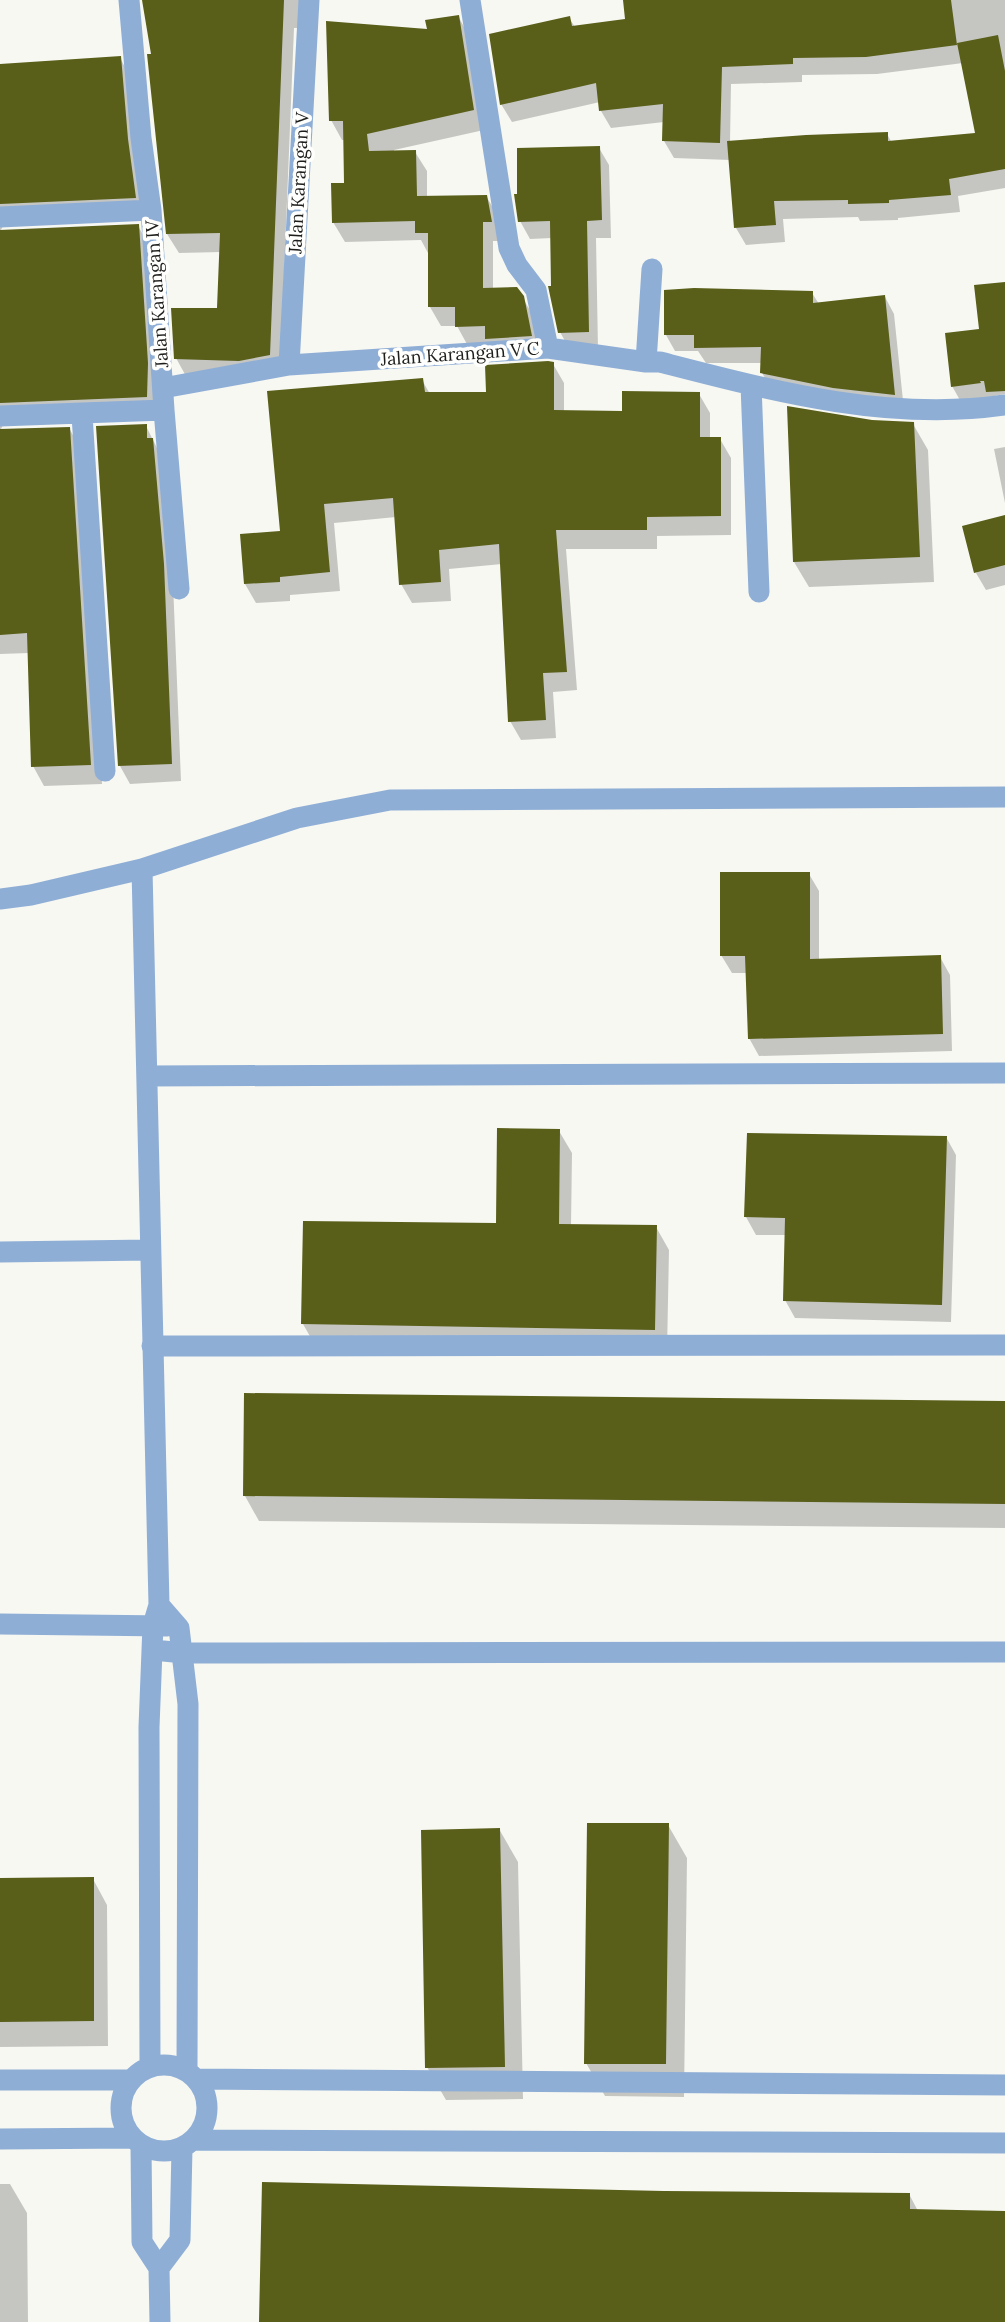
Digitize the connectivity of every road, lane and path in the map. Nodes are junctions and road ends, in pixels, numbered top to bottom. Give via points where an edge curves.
1 (130, 0) edge
2 (314, 0) edge
3 (470, 0) edge
4 (151, 210) junction
5 (0, 217) edge
6 (652, 269) dead end
7 (548, 348) junction
8 (646, 362) junction
9 (289, 365) junction
10 (751, 385) junction
11 (163, 388) junction
12 (1005, 405) edge
13 (164, 410) junction
14 (82, 415) junction
15 (0, 416) edge
16 (179, 589) dead end
17 (759, 592) dead end
18 (105, 771) dead end
19 (1005, 797) edge
20 (142, 869) junction
21 (0, 899) edge
22 (1005, 1073) edge
23 (146, 1076) junction
24 (150, 1250) junction
25 (0, 1252) edge
26 (1005, 1345) edge
27 (152, 1346) junction
28 (156, 1615) junction
29 (0, 1624) edge
30 (153, 1650) junction
31 (1005, 1652) edge
32 (184, 1653) junction
33 (150, 2066) junction
34 (192, 2075) junction
35 (0, 2080) edge
36 (130, 2080) junction
37 (1005, 2085) edge
38 (0, 2139) edge
39 (136, 2142) junction
40 (1005, 2143) edge
41 (188, 2144) junction
42 (159, 2268) junction
43 (160, 2322) edge

1 - 4 street, Jalan Karangan IV
2 - 9 street, Jalan Karangan V
3 - 7 street via 509,248 536,290
4 - 5 street
4 - 11 street, Jalan Karangan IV
6 - 8 street
7 - 8 street, Jalan Karangan V C
7 - 9 street, Jalan Karangan V C
8 - 10 street, Jalan Karangan V C
9 - 11 street, Jalan Karangan V C
10 - 12 street, Jalan Karangan V C via 864,407 916,410
10 - 17 street
11 - 13 street, Jalan Karangan IV
13 - 14 street
13 - 16 street, Jalan Karangan IV
14 - 15 street
14 - 18 street
19 - 20 street via 390,800 297,818
20 - 21 street
20 - 23 street
22 - 23 street
23 - 24 street
24 - 25 street
24 - 27 street
26 - 27 street
27 - 28 street
28 - 29 street
28 - 30 street
28 - 32 street via 179,1628
30 - 32 street
30 - 33 street
31 - 32 street
32 - 34 street
33 - 34 street via 162,2064
33 - 36 street
34 - 37 street
34 - 41 street via 205,2094 208,2110 204,2126
35 - 36 street
36 - 39 street via 120,2099 121,2120
38 - 39 street
39 - 41 street via 161,2151
39 - 42 street via 142,2242
40 - 41 street
41 - 42 street via 180,2240
42 - 43 street

